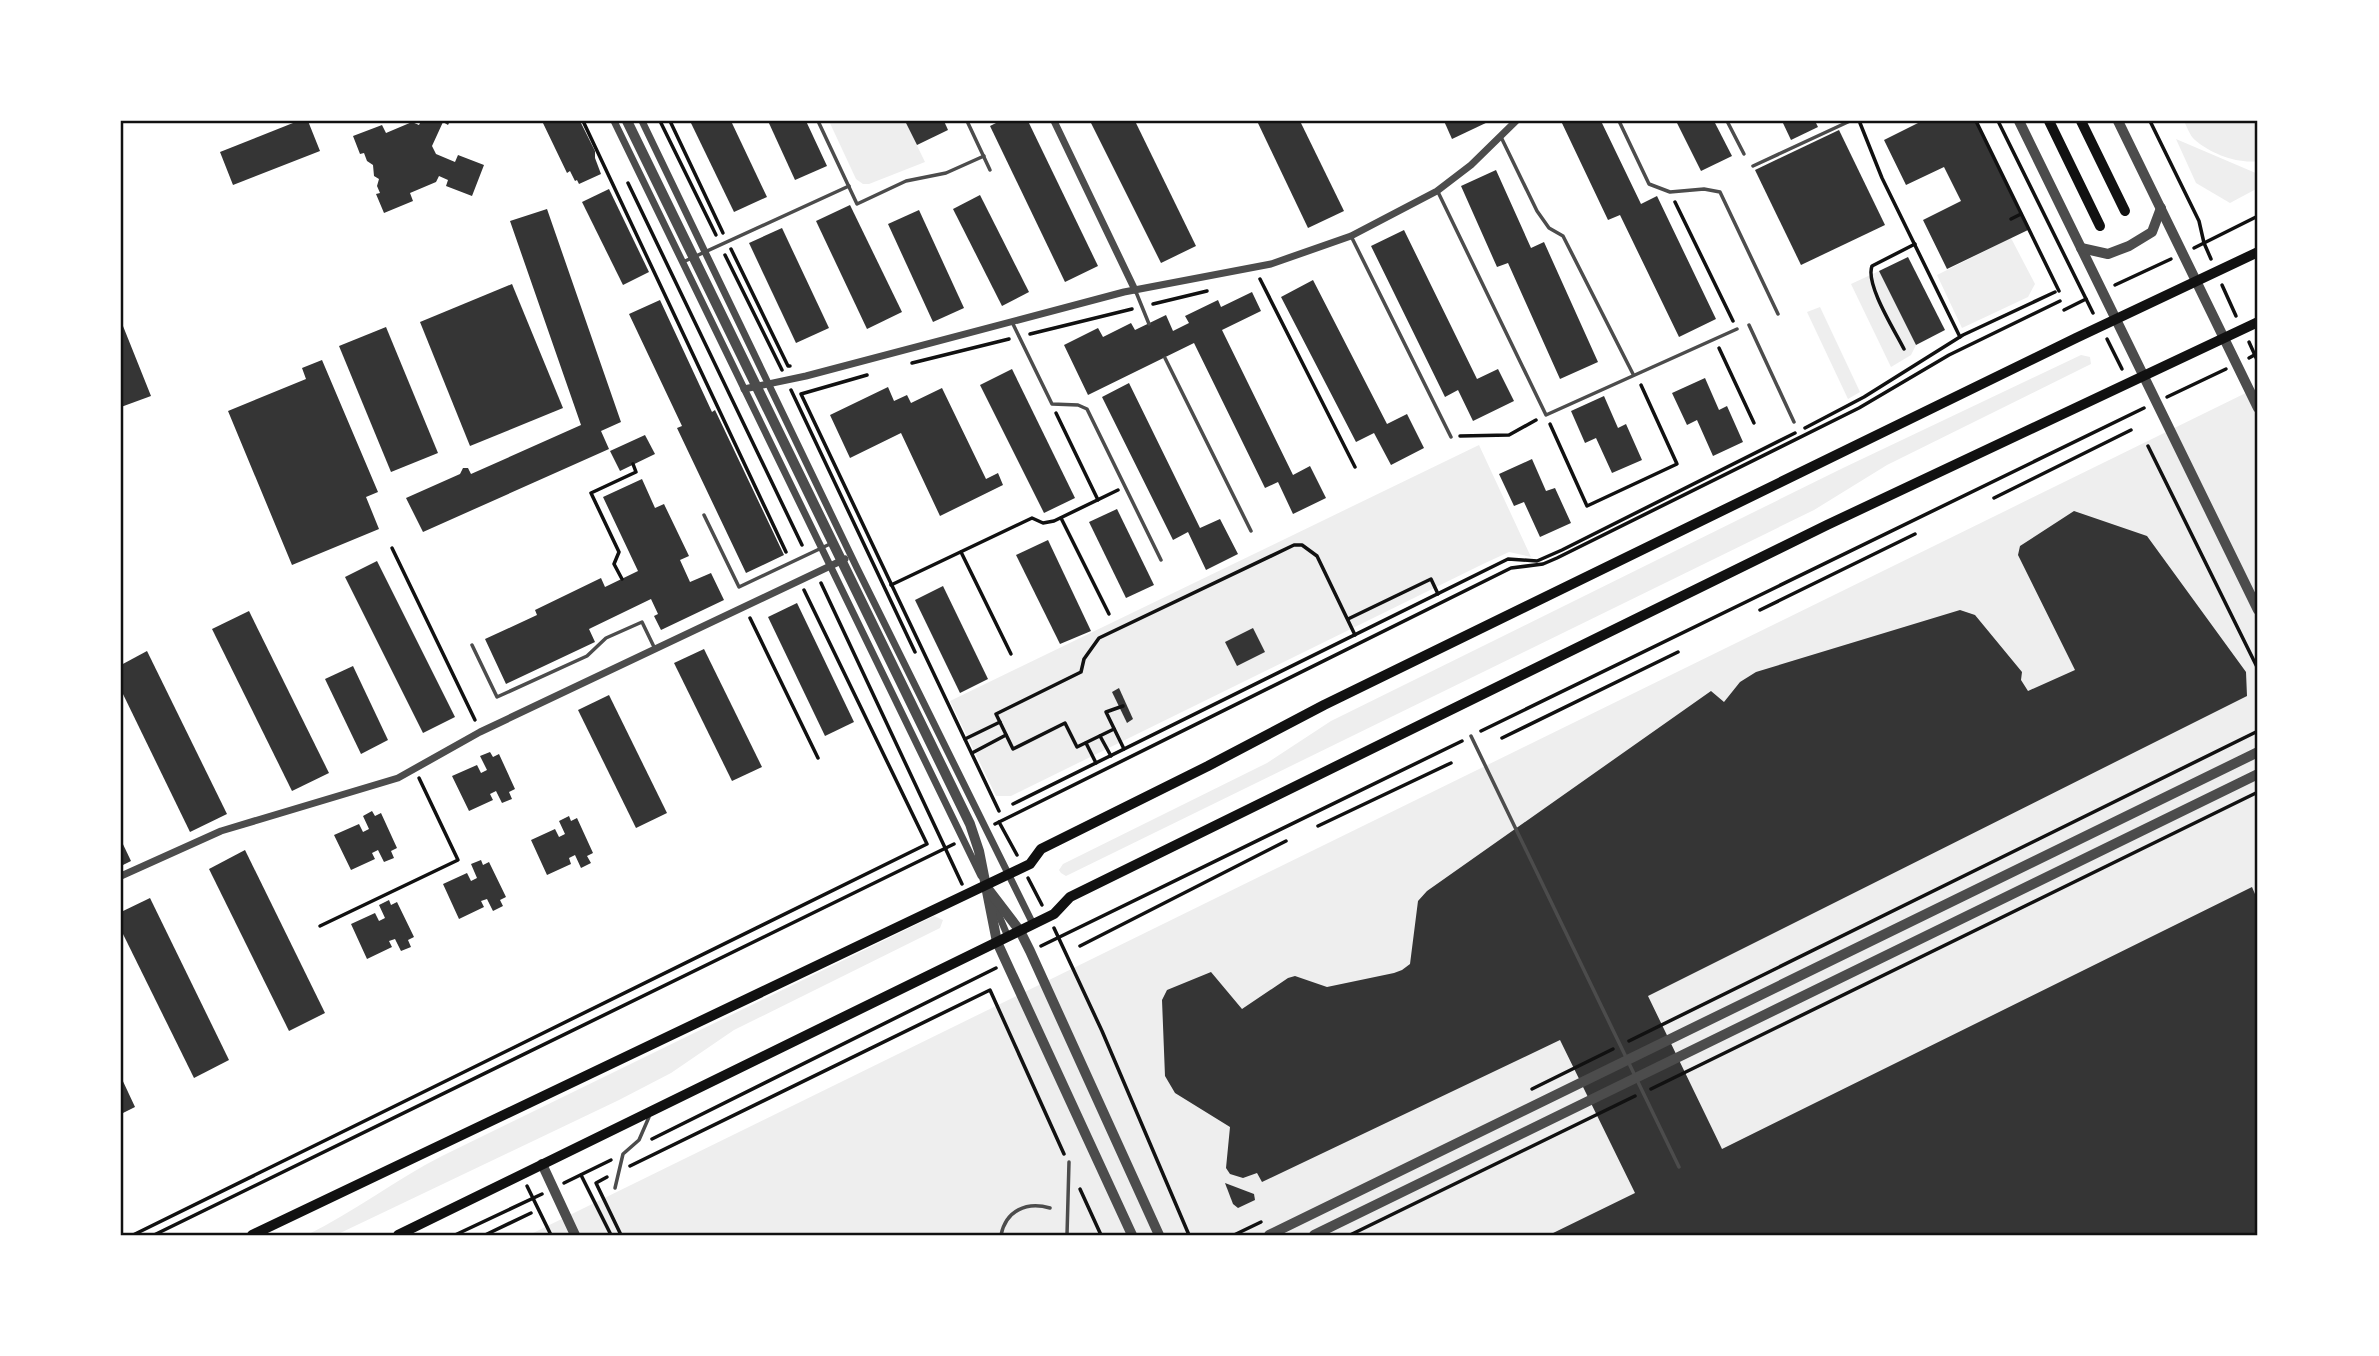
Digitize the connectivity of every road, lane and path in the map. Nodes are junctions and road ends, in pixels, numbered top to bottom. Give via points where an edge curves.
1 (583, 121) edge
2 (614, 121) edge
3 (627, 121) edge
4 (642, 121) edge
5 (660, 121) edge
6 (670, 121) edge
7 (818, 121) edge
8 (967, 121) edge
9 (1054, 121) edge
10 (1516, 121) edge
11 (1619, 121) edge
12 (1727, 121) edge
13 (1850, 121) edge
14 (1860, 121) edge
15 (1976, 121) edge
16 (1998, 121) edge
17 (2019, 121) edge
18 (2049, 121) edge
19 (2081, 121) edge
20 (2118, 121) edge
21 (2150, 121) edge
22 (1501, 137) junction
23 (1744, 154) dead end
24 (984, 156) junction
25 (1753, 166) dead end
26 (990, 170) dead end
27 (622, 171) dead end
28 (849, 186) junction
29 (1437, 191) junction
30 (1670, 192) junction
31 (2161, 208) junction
32 (2125, 211) dead end
33 (2022, 214) junction
34 (2258, 216) edge
35 (2011, 219) dead end
36 (2100, 226) dead end
37 (724, 234) dead end
38 (1351, 236) junction
39 (2204, 243) junction
40 (1915, 244) junction
41 (730, 247) dead end
42 (2081, 248) junction
43 (706, 251) junction
44 (2258, 252) edge
45 (2183, 253) junction
46 (688, 260) junction
47 (2216, 271) junction
48 (1261, 279) dead end
49 (2078, 281) dead end
50 (2196, 281) junction
51 (1135, 290) junction
52 (2059, 291) dead end
53 (2102, 291) junction
54 (2060, 301) dead end
55 (2064, 310) dead end
56 (1779, 313) dead end
57 (2116, 320) junction
58 (1012, 322) junction
59 (2258, 322) edge
60 (1149, 324) dead end
61 (1749, 325) dead end
62 (1737, 330) joint
63 (2242, 330) junction
64 (1960, 337) dead end
65 (1715, 339) junction
66 (2224, 339) junction
67 (1904, 349) dead end
68 (2256, 354) edge
69 (1165, 358) dead end
70 (2241, 361) junction
71 (2258, 362) edge
72 (798, 365) dead end
73 (1634, 374) junction
74 (2144, 376) junction
75 (786, 379) junction
76 (768, 383) junction
77 (755, 386) junction
78 (744, 389) junction
79 (801, 394) dead end
80 (2157, 401) junction
81 (1052, 404) junction
82 (2258, 408) edge
83 (1546, 415) junction
84 (1794, 422) dead end
85 (1754, 423) dead end
86 (2131, 430) dead end
87 (1451, 437) joint
88 (2148, 446) dead end
89 (634, 464) dead end
90 (1355, 467) dead end
91 (1126, 487) junction
92 (1994, 498) dead end
93 (1098, 499) junction
94 (704, 515) dead end
95 (1061, 518) junction
96 (1251, 531) dead end
97 (1915, 534) dead end
98 (832, 543) junction
99 (392, 548) dead end
100 (821, 549) junction
101 (961, 552) junction
102 (788, 556) dead end
103 (852, 556) junction
104 (1161, 560) dead end
105 (1520, 560) dead end
106 (840, 561) junction
107 (830, 566) junction
108 (816, 573) junction
109 (622, 579) dead end
110 (800, 580) junction
111 (891, 585) junction
112 (1437, 594) junction
113 (744, 607) junction
114 (1760, 610) dead end
115 (2258, 610) edge
116 (1109, 614) dead end
117 (1348, 619) junction
118 (1355, 635) junction
119 (472, 645) dead end
120 (655, 649) junction
121 (915, 652) dead end
122 (1678, 652) dead end
123 (1011, 654) dead end
124 (2258, 668) edge
125 (1123, 706) dead end
126 (1000, 722) junction
127 (1114, 729) junction
128 (480, 732) junction
129 (2258, 732) edge
130 (1006, 736) junction
131 (1101, 736) junction
132 (1471, 736) junction
133 (1502, 738) dead end
134 (965, 739) junction
135 (1086, 743) junction
136 (1124, 749) junction
137 (972, 752) junction
138 (2258, 752) edge
139 (1111, 756) junction
140 (818, 758) dead end
141 (1096, 763) junction
142 (1451, 763) dead end
143 (415, 770) junction
144 (2258, 774) edge
145 (2258, 792) edge
146 (987, 802) dead end
147 (1013, 804) dead end
148 (999, 811) dead end
149 (999, 822) junction
150 (1318, 826) dead end
151 (989, 827) dead end
152 (1286, 841) dead end
153 (957, 842) dead end
154 (927, 845) junction
155 (946, 848) junction
156 (932, 849) dead end
157 (1017, 856) dead end
158 (952, 861) dead end
159 (1023, 868) dead end
160 (1009, 874) junction
161 (121, 876) edge
162 (986, 886) junction
163 (1047, 914) dead end
164 (1033, 924) junction
165 (320, 926) dead end
166 (1053, 926) dead end
167 (1020, 931) junction
168 (1064, 935) junction
169 (1059, 937) junction
170 (1002, 940) junction
171 (1051, 941) junction
172 (1080, 946) dead end
173 (1030, 951) junction
174 (1007, 963) junction
175 (1636, 1078) junction
176 (1643, 1092) junction
177 (1521, 1094) dead end
178 (652, 1110) junction
179 (648, 1141) dead end
180 (623, 1154) junction
181 (1068, 1162) joint
182 (542, 1164) junction
183 (1679, 1167) dead end
184 (621, 1171) dead end
185 (521, 1174) junction
186 (581, 1175) junction
187 (608, 1177) dead end
188 (576, 1178) junction
189 (1079, 1186) dead end
190 (615, 1188) dead end
191 (548, 1191) junction
192 (532, 1197) junction
193 (1049, 1208) dead end
194 (531, 1213) dead end
195 (1272, 1217) dead end
196 (133, 1235) edge
197 (154, 1235) edge
198 (253, 1235) edge
199 (397, 1235) edge
200 (455, 1235) edge
201 (485, 1235) edge
202 (551, 1235) edge
203 (575, 1235) edge
204 (611, 1235) edge
205 (621, 1235) edge
206 (1001, 1235) edge
207 (1067, 1235) edge
208 (1101, 1235) edge
209 (1132, 1235) edge
210 (1159, 1235) edge
211 (1189, 1235) edge
212 (1234, 1235) edge
213 (1269, 1235) edge
214 (1314, 1235) edge
215 (1350, 1235) edge

1 - 102 path
2 - 46 street
3 - 46 street
4 - 43 street
5 - 75 path
6 - 37 path
7 - 28 lane
8 - 24 lane
9 - 51 street
10 - 22 street
11 - 30 lane via 1649,184
12 - 23 lane
13 - 25 lane
14 - 40 path
15 - 33 path
16 - 49 path
17 - 42 street
18 - 36 main road
19 - 32 main road
20 - 31 street
21 - 39 path via 2199,220
22 - 29 street
22 - 73 lane via 1537,211 1549,228 1563,236
24 - 26 lane
24 - 28 lane via 946,173 906,181 857,204
27 - 108 path
28 - 43 lane
29 - 38 street
29 - 83 lane
30 - 56 lane via 1720,192
30 - 62 path
31 - 42 street via 2152,232 2129,246 2108,254
31 - 45 street
33 - 35 path
33 - 52 path
34 - 39 path
38 - 51 street via 1272,264
38 - 87 lane
39 - 45 path
39 - 47 path
40 - 64 path
40 - 67 path via 1872,266 1870,273
41 - 72 path via 788,366
42 - 53 street
43 - 46 lane
43 - 76 street
44 - 47 main road
45 - 50 street
45 - 53 path
46 - 77 street
46 - 78 street
47 - 50 main road
47 - 63 path
48 - 90 path
50 - 57 main road
50 - 66 street
51 - 58 street
51 - 60 lane
53 - 55 path
53 - 57 street
54 - 149 path via 1948,355 1859,408 1557,558 1511,568
57 - 74 street
57 - 160 main road via 1324,705 1041,849 1030,864
58 - 75 street
58 - 81 lane
59 - 63 main road
61 - 84 lane
62 - 65 lane
63 - 66 main road
63 - 68 path
65 - 73 lane
65 - 85 path
66 - 70 street
66 - 74 main road
68 - 70 path
68 - 71 path
69 - 96 lane
70 - 80 path
70 - 82 street
73 - 83 lane
73 - 83 path via 1677,464 1587,506
74 - 80 street
74 - 164 main road via 1826,525 1070,897 1054,914
75 - 76 street
75 - 121 path
76 - 77 street
76 - 103 street
77 - 78 street
77 - 98 street
78 - 100 street
79 - 111 path
80 - 115 street
80 - 132 path
81 - 91 lane via 1087,409
81 - 93 path
83 - 87 path via 1509,435
86 - 92 path
88 - 124 path
89 - 109 path via 636,471 591,493 619,552 614,564
91 - 93 path
91 - 104 lane
93 - 95 path
94 - 100 lane via 739,587
95 - 101 path via 1043,523 1032,518
95 - 116 path
97 - 114 path
98 - 100 lane
98 - 106 street
99 - 128 path
100 - 107 street
101 - 111 path
101 - 123 path
103 - 106 street
103 - 160 street
105 - 112 path via 1508,559
106 - 107 street
106 - 162 street via 970,824
107 - 108 street
107 - 162 street
108 - 110 street
108 - 155 path
110 - 113 street
110 - 154 path
111 - 134 path
112 - 117 path via 1431,579
112 - 118 path
113 - 120 street
113 - 140 path
117 - 118 path
117 - 126 path via 1317,556 1294,545 1099,638 1084,659 1081,673 996,714
118 - 136 path
119 - 120 lane via 497,697 587,656 606,638 642,622
120 - 128 street
122 - 133 path
125 - 127 path via 1106,712
126 - 130 path
126 - 134 path
127 - 131 path
127 - 136 path
128 - 143 street
129 - 177 path
130 - 135 path via 1013,749 1065,723 1077,747
130 - 137 path
131 - 135 path
131 - 139 path
132 - 168 path
132 - 175 lane
134 - 137 path
135 - 141 path
136 - 139 path
137 - 148 path
138 - 213 street
139 - 141 path
141 - 147 path
142 - 150 path
143 - 161 street via 221,831
143 - 165 path via 458,860
144 - 175 street
145 - 176 path
146 - 149 path
149 - 151 path
149 - 157 path
152 - 172 path
153 - 155 path
154 - 156 path
154 - 196 path
155 - 158 path
155 - 197 path
159 - 163 path
160 - 162 main road
160 - 164 street
162 - 167 street
162 - 170 street
162 - 198 main road
164 - 167 main road
166 - 169 path
167 - 170 main road
167 - 173 street
168 - 169 path
168 - 171 path
169 - 171 path
169 - 211 path
170 - 174 street
170 - 178 main road
171 - 173 path
173 - 210 street
174 - 179 path
174 - 209 street
175 - 176 lane
175 - 214 street
176 - 183 lane
176 - 215 path
178 - 180 lane via 639,1140
178 - 182 main road
180 - 186 path
180 - 188 path
180 - 190 lane
181 - 184 path via 989,990
181 - 207 lane
182 - 185 main road
182 - 191 street
185 - 192 path
185 - 199 main road
186 - 188 path
186 - 204 path
187 - 205 path via 596,1182
188 - 191 path
189 - 208 path
191 - 192 path
191 - 203 street
192 - 200 path
192 - 202 path
193 - 206 lane via 1023,1206 1003,1224
194 - 201 path
195 - 212 path

